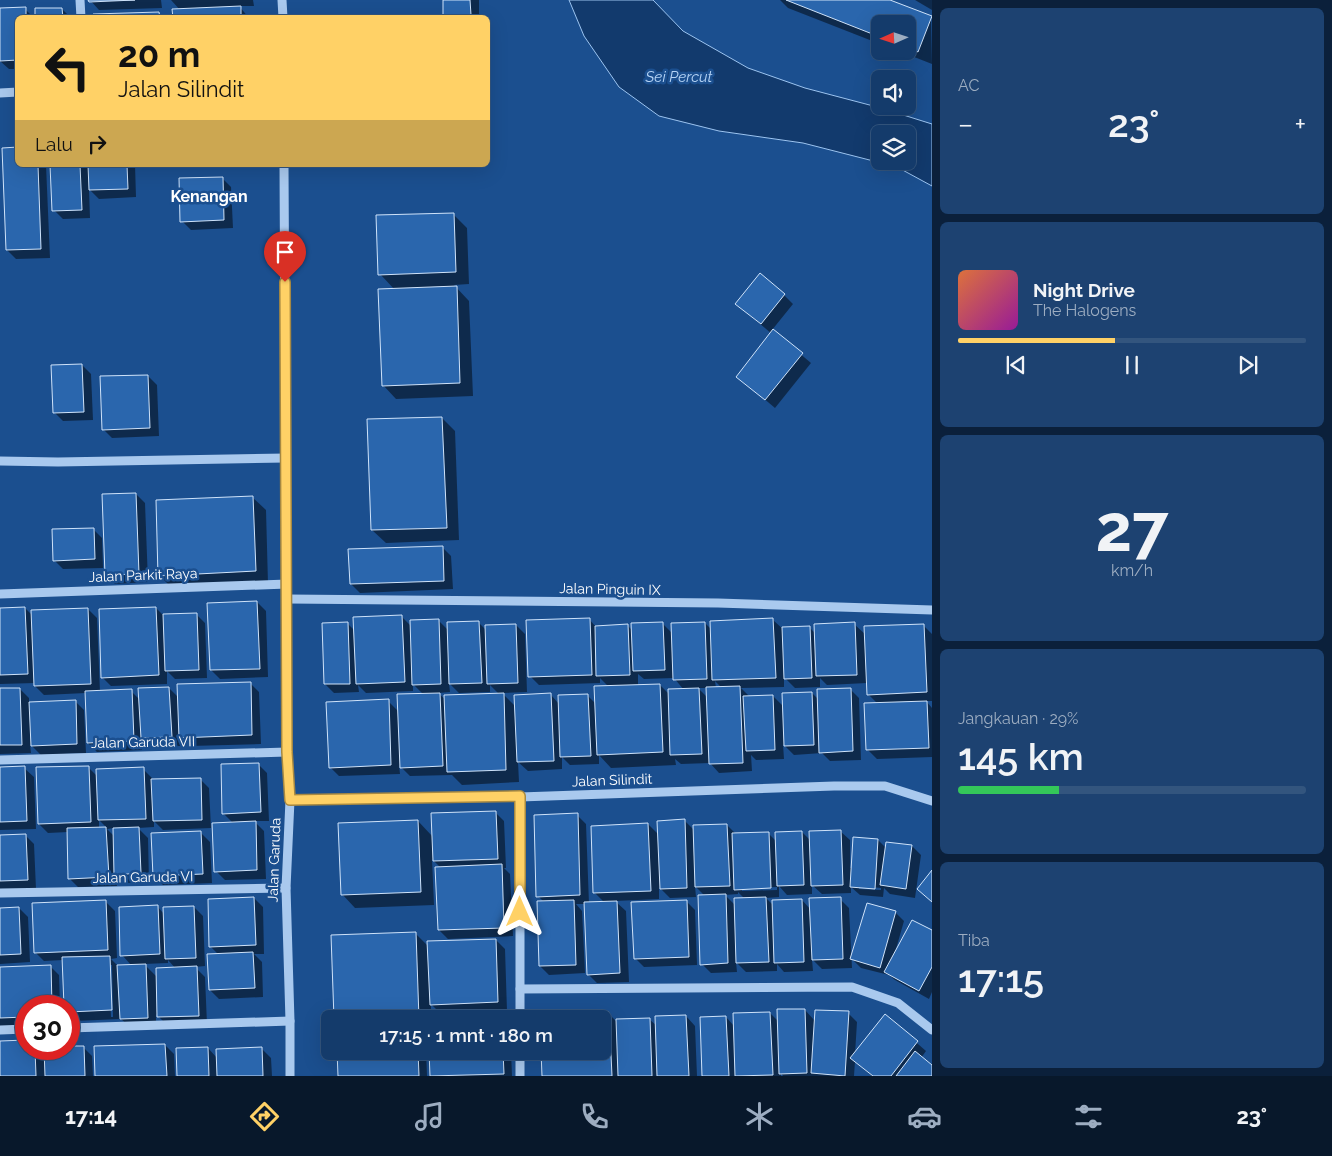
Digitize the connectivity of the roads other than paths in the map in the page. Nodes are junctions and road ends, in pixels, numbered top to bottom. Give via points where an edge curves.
1 (80, 0) edge
2 (282, 0) edge
3 (81, 15) edge
4 (282, 15) edge
5 (15, 92) edge
6 (0, 93) edge
7 (284, 167) edge
8 (286, 458) junction
9 (0, 461) edge
10 (287, 584) junction
11 (0, 594) edge
12 (288, 599) junction
13 (932, 610) edge
14 (287, 752) junction
15 (0, 760) edge
16 (520, 796) junction
17 (290, 800) junction
18 (932, 801) edge
19 (286, 888) junction
20 (0, 893) edge
21 (520, 989) junction
22 (520, 1010) edge
23 (290, 1021) junction
24 (80, 1028) edge
25 (15, 1029) edge
26 (0, 1030) edge
27 (932, 1030) edge
28 (520, 1060) edge
29 (290, 1076) edge
30 (520, 1076) edge

1 - 3 street
2 - 4 street
5 - 6 street
7 - 8 street, Jalan Garuda
8 - 9 street
8 - 10 street, Jalan Garuda
10 - 11 street, Jalan Parkit Raya
10 - 12 street, Jalan Garuda
12 - 13 street, Jalan Pinguin IX
12 - 14 street, Jalan Garuda
14 - 15 street, Jalan Garuda VII
14 - 17 street, Jalan Garuda
16 - 17 street, Jalan Silindit
16 - 18 street, Jalan Silindit via 885,786
16 - 21 street
17 - 19 street, Jalan Garuda
19 - 20 street, Jalan Garuda VI
19 - 23 street, Jalan Garuda
21 - 22 street
21 - 27 street via 852,987 898,1003
23 - 24 street
23 - 29 street, Jalan Garuda
25 - 26 street
28 - 30 street

